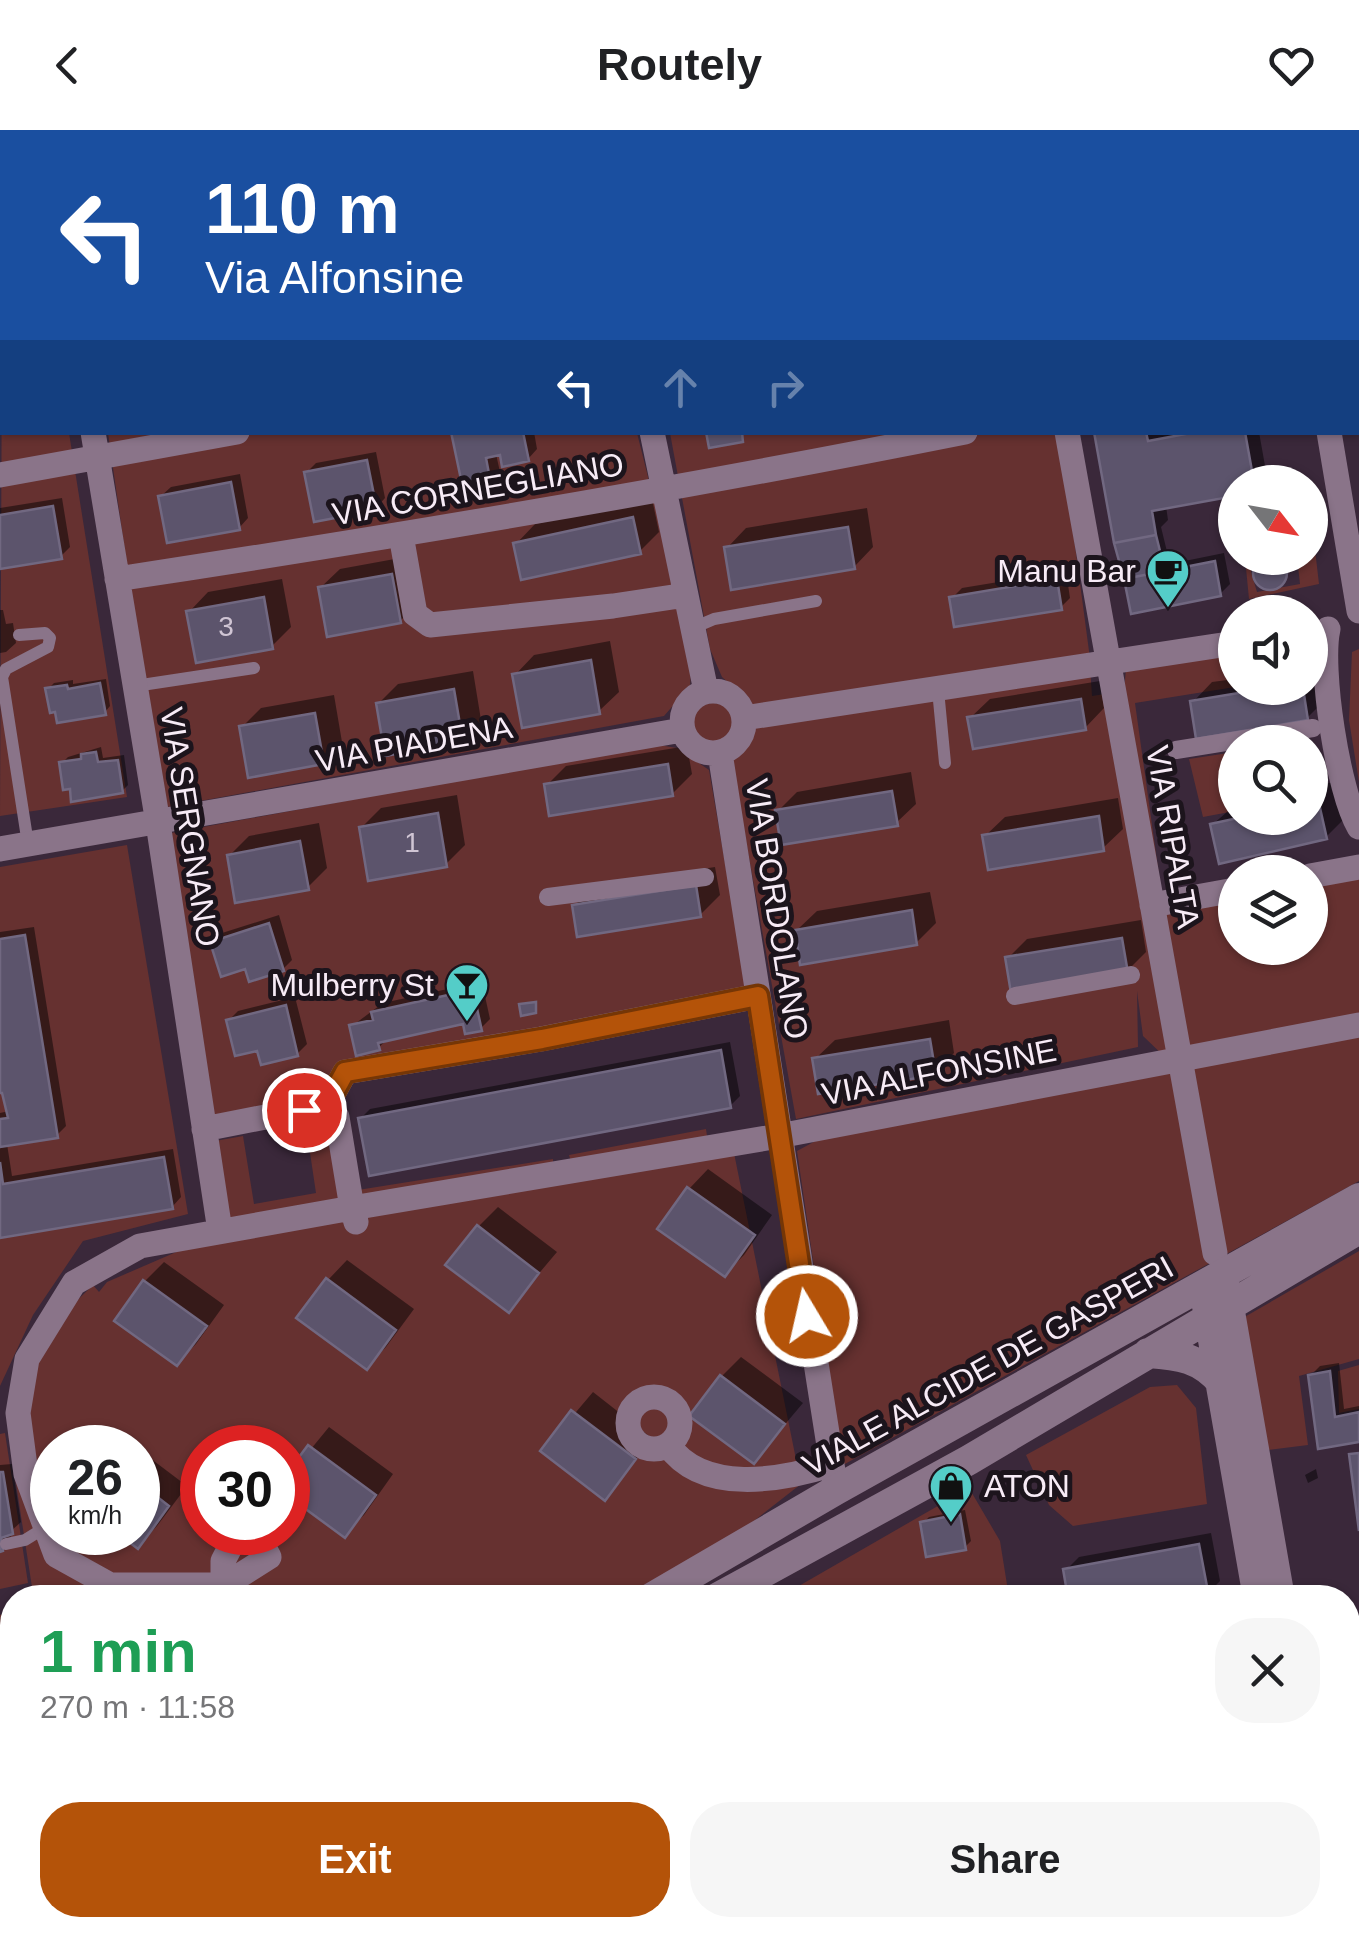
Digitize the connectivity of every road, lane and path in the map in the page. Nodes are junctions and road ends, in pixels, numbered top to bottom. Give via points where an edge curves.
1 (202, 435) edge
2 (653, 435) edge
3 (951, 435) edge
4 (1067, 435) edge
5 (1330, 435) edge
6 (95, 444) edge
7 (0, 475) edge
8 (664, 491) junction
9 (401, 536) junction
10 (118, 579) junction
11 (686, 595) junction
12 (816, 601) dead end
13 (1359, 611) edge
14 (1359, 624) edge
15 (693, 628) junction
16 (1328, 629) edge
17 (19, 635) dead end
18 (1218, 646) edge
19 (1108, 662) junction
20 (254, 668) dead end
21 (1328, 681) edge
22 (135, 686) junction
23 (938, 690) junction
24 (706, 691) junction
25 (744, 718) junction
26 (682, 730) junction
27 (1218, 743) edge
28 (1176, 750) dead end
29 (720, 753) junction
30 (945, 764) dead end
31 (158, 823) junction
32 (1359, 827) edge
33 (28, 844) junction
34 (0, 848) edge
35 (1359, 867) edge
36 (1328, 873) edge
37 (706, 877) dead end
38 (1218, 893) edge
39 (548, 897) dead end
40 (1152, 905) junction
41 (1131, 975) dead end
42 (758, 996) junction
43 (1015, 996) dead end
44 (1359, 1025) edge
45 (1180, 1058) junction
46 (327, 1105) junction
47 (204, 1129) junction
48 (779, 1136) junction
49 (1359, 1198) edge
50 (354, 1215) junction
51 (1359, 1229) edge
52 (220, 1231) junction
53 (1216, 1287) junction
54 (1148, 1352) junction
55 (1222, 1383) junction
56 (9, 1414) edge
57 (668, 1445) dead end
58 (30, 1476) edge
59 (833, 1477) junction
60 (852, 1522) junction
61 (30, 1537) edge
62 (6, 1544) dead end
63 (56, 1555) edge
64 (227, 1555) edge
65 (268, 1555) edge
66 (716, 1560) junction
67 (222, 1585) junction
68 (673, 1585) edge
69 (725, 1585) edge
70 (745, 1585) edge
71 (1256, 1585) edge
72 (1277, 1585) edge

1 - 6 street
2 - 8 street
3 - 8 street, VIA CORNEGLIANO
4 - 19 street, VIA RIPALTA
5 - 13 street
6 - 7 street
6 - 10 street, VIA SERGNANO
8 - 9 street, VIA CORNEGLIANO
8 - 11 street
9 - 10 street, VIA CORNEGLIANO
9 - 11 street via 414,614 430,625
10 - 22 street, VIA SERGNANO
11 - 15 street
12 - 15 lane
14 - 16 street
15 - 24 street
17 - 33 lane via 50,638 2,677
18 - 19 street
19 - 23 street
19 - 40 street, VIA RIPALTA
20 - 22 lane
21 - 32 street via 1342,781
22 - 31 street, VIA SERGNANO
23 - 25 street
23 - 30 lane
24 - 25 street via 732,696
24 - 26 street via 686,706
25 - 29 street via 736,744
26 - 29 street via 696,749
26 - 31 street, VIA PIADENA
27 - 28 street
29 - 42 street, VIA BORDOLANO
31 - 33 street, VIA PIADENA
31 - 47 street, VIA SERGNANO
33 - 34 street, VIA PIADENA
35 - 36 street
37 - 39 street
38 - 40 street
40 - 45 street, VIA RIPALTA
41 - 43 street
42 - 46 street via 345,1072
42 - 48 street, VIA BORDOLANO
44 - 45 street, VIA ALFONSINE
45 - 48 street, VIA ALFONSINE
45 - 53 street, VIA RIPALTA
46 - 47 street
46 - 50 street via 338,1117
47 - 52 street, VIA SERGNANO
48 - 50 street, VIA ALFONSINE
48 - 59 street, VIA BORDOLANO
49 - 53 street, VIALE ALCIDE DE GASPERI
50 - 52 street, VIA ALFONSINE
51 - 53 street, VIALE ALCIDE DE GASPERI
52 - 56 street, VIA ALFONSINE via 140,1246 74,1283 27,1359
53 - 54 street, VIALE ALCIDE DE GASPERI
53 - 55 street
53 - 59 street, VIALE ALCIDE DE GASPERI
53 - 72 street
54 - 55 street via 1193,1360
54 - 60 street, VIALE ALCIDE DE GASPERI
55 - 71 street
56 - 58 street, VIA ALFONSINE
57 - 59 street via 711,1476
59 - 60 street
59 - 66 street, VIALE ALCIDE DE GASPERI
60 - 70 street, VIALE ALCIDE DE GASPERI
61 - 62 lane
63 - 67 street, VIA ALFONSINE via 110,1585
64 - 67 street
65 - 67 street
66 - 68 street, VIALE ALCIDE DE GASPERI
66 - 69 street

